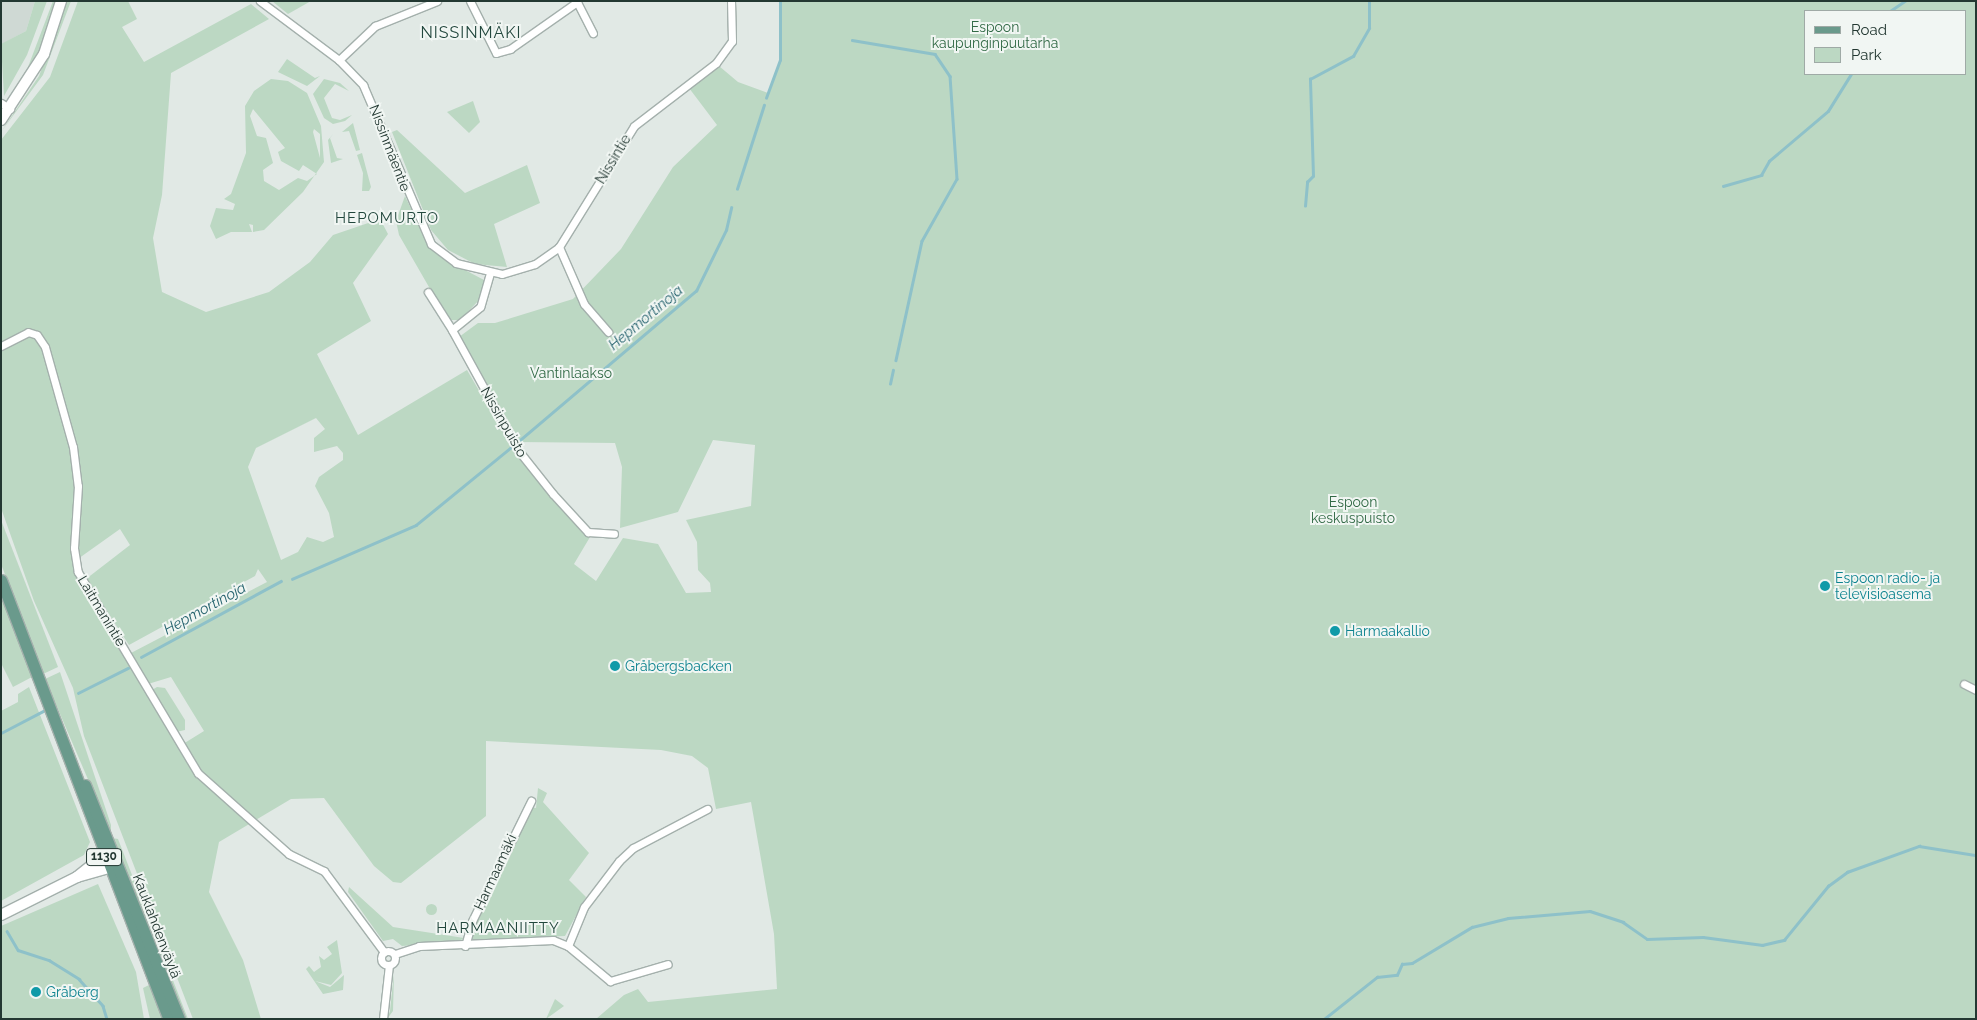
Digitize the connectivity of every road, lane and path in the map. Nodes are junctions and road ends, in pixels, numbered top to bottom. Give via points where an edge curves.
1 (61, 1) edge
2 (260, 1) edge
3 (437, 1) edge
4 (470, 1) edge
5 (731, 1) edge
6 (593, 33) dead end
7 (340, 60) junction
8 (1, 103) edge
9 (10, 109) junction
10 (2, 118) edge
11 (559, 247) junction
12 (490, 273) junction
13 (428, 292) dead end
14 (452, 330) junction
15 (608, 332) dead end
16 (1, 346) edge
17 (614, 534) dead end
18 (1, 580) edge
19 (1964, 684) dead end
20 (1976, 690) edge
21 (530, 801) dead end
22 (707, 808) dead end
23 (110, 862) junction
24 (1, 915) edge
25 (466, 946) junction
26 (568, 946) junction
27 (384, 952) junction
28 (395, 954) junction
29 (668, 964) dead end
30 (389, 965) junction
31 (169, 1019) edge
32 (179, 1019) edge
33 (383, 1019) edge

1 - 9 street via 44,54
2 - 7 street, Nissinmäentie
3 - 7 street via 375,26
4 - 6 street via 496,53 510,49 577,2
5 - 11 street, Nissintie via 734,28 725,52 634,126
7 - 12 street, Nissinmäentie via 371,98 417,218 431,244 456,264
8 - 9 street
9 - 10 street
11 - 12 street, Nissintie via 535,264
11 - 15 street via 584,304
12 - 14 street via 480,307
13 - 14 street, Nissinpuisto
14 - 17 street, Nissinpuisto via 518,450 588,532
16 - 27 street, Laitmanintie via 28,332 37,334 45,347 73,447 79,507 75,561 90,593 202,780 289,854 330,878
18 - 23 main road, Kauklahdenväylä / 1130
19 - 20 street
21 - 25 street, Harmaamäki via 472,921
22 - 26 street via 633,848 619,861 584,907
23 - 24 street
23 - 31 main road, Kauklahdenväylä / 1130
23 - 32 main road, Kauklahdenväylä / 1130
25 - 26 street via 553,940
25 - 28 street via 419,946
26 - 29 street via 610,981
27 - 28 street
27 - 30 street, Laitmanintie via 382,960
28 - 30 street via 395,962
30 - 33 street

